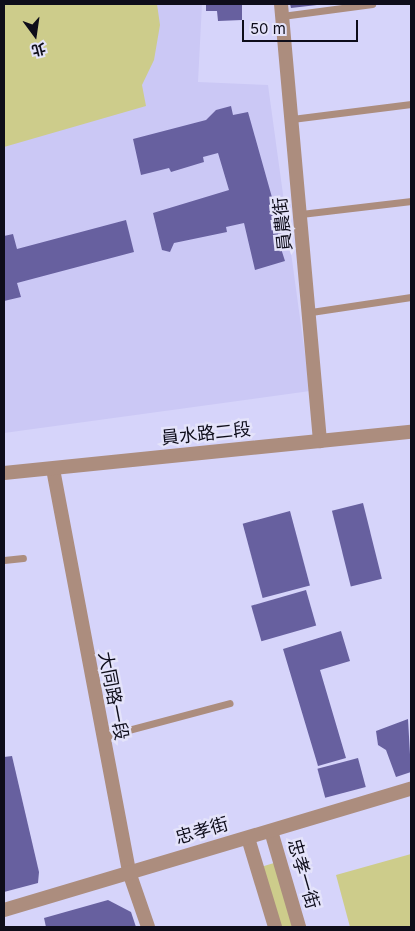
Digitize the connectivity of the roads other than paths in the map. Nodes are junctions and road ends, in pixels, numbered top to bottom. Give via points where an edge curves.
1 (372, 4) edge
2 (282, 10) edge
3 (411, 104) edge
4 (292, 119) junction
5 (411, 200) edge
6 (301, 214) junction
7 (411, 297) edge
8 (311, 312) junction
9 (411, 432) edge
10 (320, 441) junction
11 (52, 469) junction
12 (4, 473) edge
13 (23, 558) dead end
14 (4, 560) edge
15 (230, 703) dead end
16 (101, 737) junction
17 (411, 789) edge
18 (271, 831) junction
19 (248, 838) junction
20 (129, 872) junction
21 (4, 910) edge
22 (148, 927) edge
23 (275, 927) edge
24 (299, 927) edge

1 - 2 lane
2 - 4 street, 員農街
3 - 4 lane
4 - 6 street, 員農街
5 - 6 lane
6 - 8 street, 員農街
7 - 8 lane
8 - 10 street, 員農街
9 - 10 street, 員水路二段
10 - 11 street, 員水路二段
11 - 12 street, 員水路二段
11 - 16 street, 大同路一段
13 - 14 lane
15 - 16 lane
16 - 20 street, 大同路一段
17 - 18 street, 忠孝街
18 - 19 street, 忠孝街
18 - 24 street, 忠孝一街
19 - 20 street, 忠孝街
19 - 23 street
20 - 21 street, 忠孝街
20 - 22 street, 大同路一段

